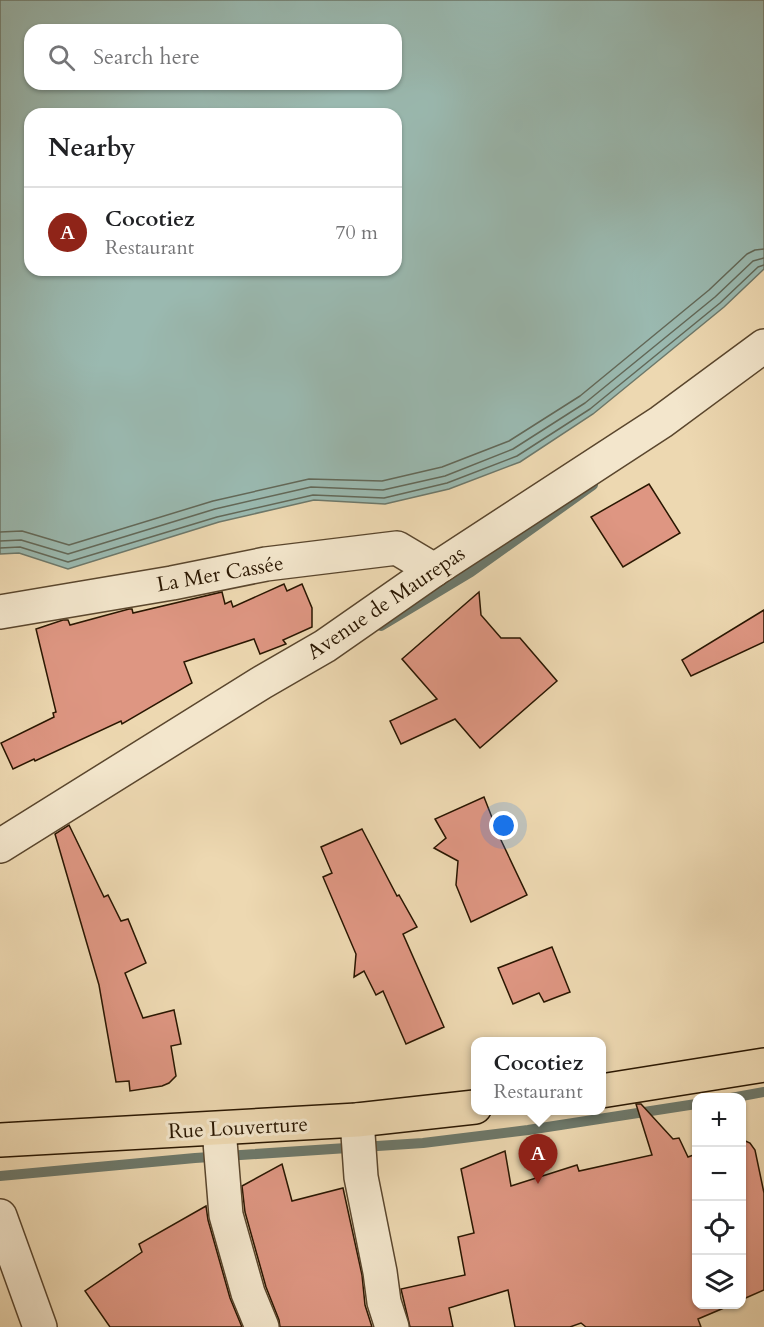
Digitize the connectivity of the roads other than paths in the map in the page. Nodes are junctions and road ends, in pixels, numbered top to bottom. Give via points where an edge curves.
1 (764, 346) edge
2 (434, 570) junction
3 (0, 612) edge
4 (0, 846) edge
5 (764, 1065) edge
6 (606, 1090) edge
7 (471, 1108) edge
8 (359, 1137) junction
9 (0, 1140) edge
10 (221, 1147) junction
11 (0, 1216) edge
12 (40, 1327) edge
13 (262, 1327) edge
14 (392, 1327) edge

1 - 2 street, Avenue de Maurepas via 661,422
2 - 3 street, La Mer Cassée via 398,548 266,564
2 - 4 street, Avenue de Maurepas via 325,646
5 - 6 main road
7 - 8 main road, Rue Louverture
8 - 10 main road, Rue Louverture
8 - 14 street via 362,1189
9 - 10 main road, Rue Louverture
10 - 13 street via 226,1215
11 - 12 street

